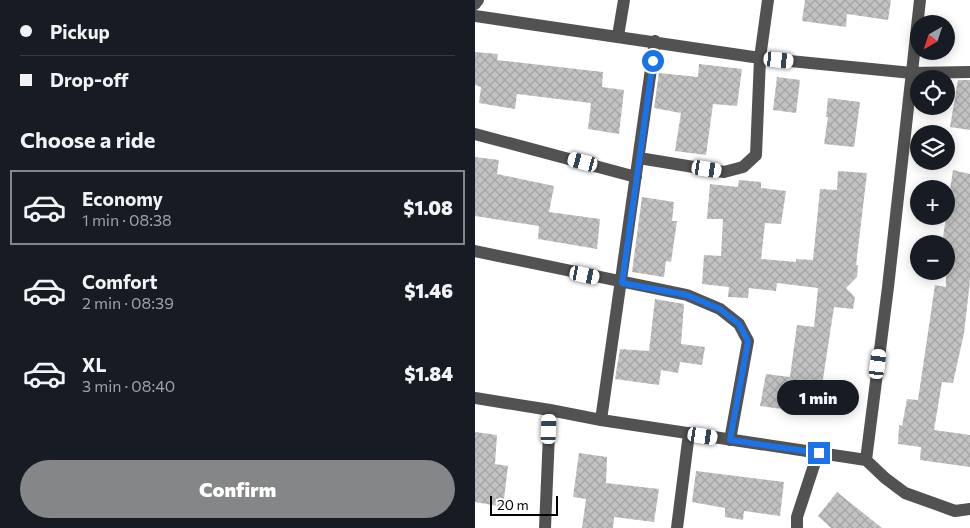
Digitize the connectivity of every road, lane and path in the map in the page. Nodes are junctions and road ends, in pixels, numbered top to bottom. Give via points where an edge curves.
1 (478, 0) edge
2 (624, 0) edge
3 (768, 0) edge
4 (920, 0) edge
5 (475, 4) edge
6 (475, 16) edge
7 (618, 36) junction
8 (655, 42) junction
9 (760, 58) junction
10 (912, 70) edge
11 (955, 72) edge
12 (970, 72) edge
13 (910, 73) edge
14 (910, 91) edge
15 (475, 134) edge
16 (639, 158) junction
17 (636, 177) junction
18 (475, 251) edge
19 (622, 283) junction
20 (475, 398) edge
21 (550, 410) junction
22 (601, 420) junction
23 (689, 433) junction
24 (730, 440) junction
25 (819, 453) junction
26 (866, 460) junction
27 (970, 509) edge
28 (545, 528) edge
29 (677, 528) edge
30 (797, 528) edge

1 - 5 street
2 - 7 street
3 - 9 street
4 - 10 street
6 - 7 street
7 - 8 street
8 - 9 street
8 - 16 street
9 - 13 street
9 - 16 street via 756,155 743,167 724,172
11 - 12 street
14 - 26 street
15 - 17 street
16 - 17 street
17 - 19 street
18 - 19 street
19 - 22 street
19 - 24 street via 687,295 720,309 739,324 748,341
20 - 21 street
21 - 22 street
21 - 28 street
22 - 23 street
23 - 24 street
23 - 29 street
24 - 25 street
25 - 26 street
25 - 30 street via 797,517
26 - 27 street via 905,493 955,511

